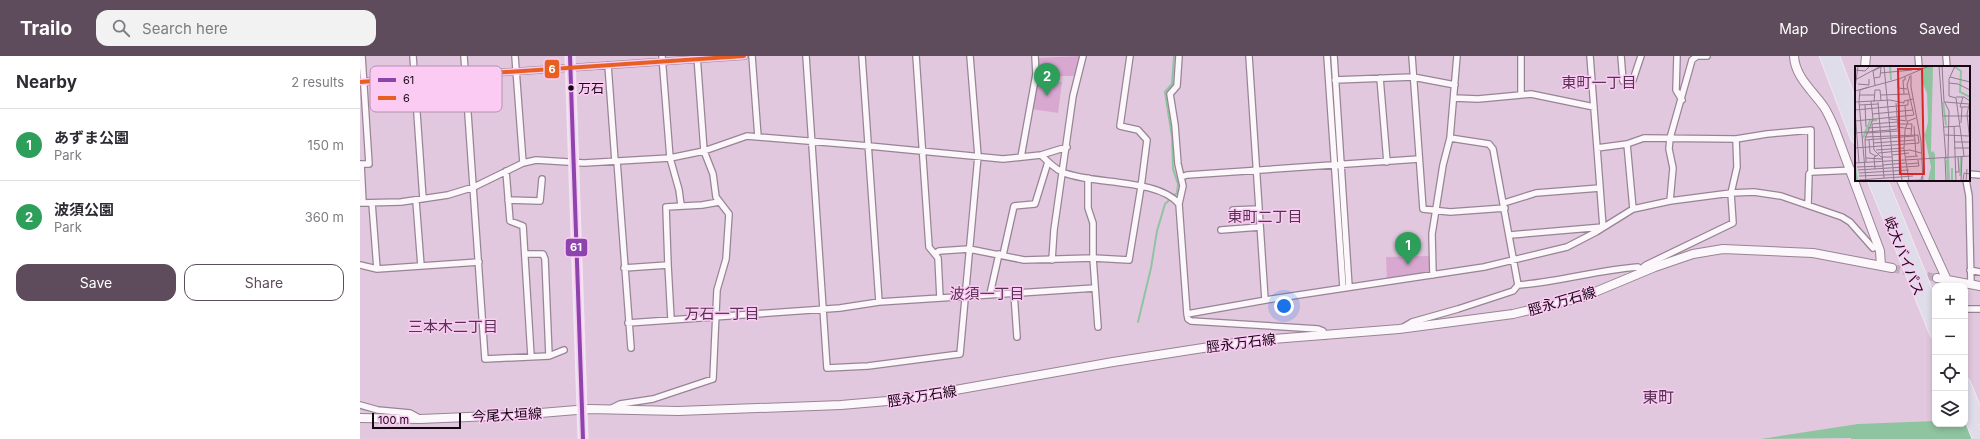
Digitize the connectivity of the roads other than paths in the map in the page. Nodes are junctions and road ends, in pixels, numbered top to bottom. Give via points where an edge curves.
1 (362, 56) edge
2 (413, 56) edge
3 (464, 56) edge
4 (515, 56) edge
5 (570, 56) edge
6 (744, 56) edge
7 (752, 56) edge
8 (806, 56) edge
9 (862, 56) edge
10 (916, 56) edge
11 (970, 56) edge
12 (1035, 56) edge
13 (1083, 56) edge
14 (1130, 56) edge
15 (1179, 56) edge
16 (1249, 56) edge
17 (1327, 56) edge
18 (1334, 56) edge
19 (1412, 56) edge
20 (1458, 56) edge
21 (1521, 56) edge
22 (1590, 56) edge
23 (1621, 56) edge
24 (1641, 56) edge
25 (1677, 56) edge
26 (1707, 56) edge
27 (1794, 56) edge
28 (1820, 56) edge
29 (1825, 56) edge
30 (1834, 56) edge
31 (1838, 56) edge
32 (1866, 56) edge
33 (1918, 56) edge
34 (1946, 56) edge
35 (697, 58) edge
36 (662, 59) edge
37 (608, 65) junction
38 (414, 66) edge
39 (465, 66) edge
40 (1865, 66) edge
41 (1919, 66) edge
42 (1947, 66) edge
43 (571, 68) junction
44 (516, 71) junction
45 (502, 72) edge
46 (1413, 77) junction
47 (1380, 78) junction
48 (1335, 80) junction
49 (362, 82) edge
50 (1455, 85) junction
51 (1837, 89) junction
52 (1521, 95) junction
53 (1454, 98) junction
54 (1682, 100) junction
55 (1855, 103) edge
56 (1594, 107) junction
57 (417, 112) edge
58 (469, 112) edge
59 (1855, 112) edge
60 (1855, 135) edge
61 (758, 136) junction
62 (1450, 138) junction
63 (1670, 138) junction
64 (1736, 139) junction
65 (812, 141) junction
66 (1627, 144) junction
67 (869, 146) junction
68 (1067, 147) junction
69 (1597, 148) junction
70 (922, 150) junction
71 (704, 151) junction
72 (1041, 155) junction
73 (978, 156) junction
74 (1021, 157) junction
75 (670, 158) junction
76 (1419, 159) junction
77 (616, 161) junction
78 (574, 162) junction
79 (1048, 162) junction
80 (1386, 162) junction
81 (522, 163) junction
82 (1341, 165) junction
83 (1334, 166) junction
84 (1853, 170) edge
85 (506, 171) junction
86 (1256, 171) junction
87 (1062, 172) junction
88 (1811, 172) junction
89 (1970, 174) edge
90 (1980, 175) edge
91 (1181, 177) junction
92 (1088, 178) junction
93 (542, 179) dead end
94 (1857, 181) edge
95 (1873, 181) edge
96 (1882, 181) edge
97 (1902, 181) edge
98 (1966, 181) edge
99 (474, 187) junction
100 (1141, 187) junction
101 (1600, 188) junction
102 (1732, 192) junction
103 (423, 200) junction
104 (508, 200) junction
105 (416, 201) junction
106 (1670, 201) junction
107 (719, 202) junction
108 (361, 203) edge
109 (372, 203) junction
110 (1179, 204) junction
111 (681, 205) junction
112 (1808, 205) junction
113 (1504, 206) junction
114 (1259, 209) junction
115 (1633, 209) junction
116 (1233, 210) dead end
117 (1436, 210) junction
118 (1260, 227) junction
119 (1602, 227) junction
120 (1221, 230) dead end
121 (1510, 235) junction
122 (1873, 248) dead end
123 (969, 249) junction
124 (525, 254) junction
125 (935, 254) junction
126 (1001, 255) junction
127 (1092, 258) junction
128 (1514, 259) junction
129 (1052, 260) junction
130 (479, 262) junction
131 (360, 265) edge
132 (668, 265) junction
133 (421, 266) junction
134 (1881, 266) junction
135 (624, 268) junction
136 (1892, 268) tunnel mouth
137 (377, 269) junction
138 (1970, 270) junction
139 (1642, 271) junction
140 (1980, 272) edge
141 (1433, 275) junction
142 (1937, 278) tunnel mouth
143 (1947, 280) junction
144 (1971, 284) junction
145 (1518, 285) junction
146 (1350, 286) junction
147 (1980, 286) edge
148 (1095, 288) junction
149 (1343, 288) junction
150 (1014, 293) junction
151 (990, 294) junction
152 (965, 297) junction
153 (940, 298) junction
154 (1265, 300) junction
155 (879, 302) junction
156 (1930, 305) edge
157 (823, 309) junction
158 (1968, 309) edge
159 (1980, 309) edge
160 (1187, 314) junction
161 (716, 316) junction
162 (671, 319) junction
163 (1932, 319) edge
164 (628, 323) junction
165 (1098, 327) dead end
166 (1399, 329) junction
167 (1324, 336) junction
168 (1017, 338) dead end
169 (631, 348) dead end
170 (564, 350) dead end
171 (531, 356) junction
172 (549, 356) junction
173 (1968, 390) edge
174 (360, 405) edge
175 (611, 409) junction
176 (582, 413) junction
177 (1968, 414) edge
178 (360, 418) edge
179 (420, 419) junction
180 (1980, 420) edge
181 (583, 439) edge
182 (1978, 439) edge

1 - 49 street
2 - 38 street
3 - 39 street
4 - 44 street
5 - 43 main road
6 - 35 street
7 - 61 street
8 - 65 street
9 - 67 street
10 - 70 street
11 - 73 street
12 - 74 street via 1036,74
13 - 68 street via 1073,96
14 - 100 street via 1120,126 1138,130 1147,140
15 - 91 street via 1177,86 1170,94
16 - 86 street
17 - 83 street
18 - 48 street
19 - 46 street
20 - 50 street
21 - 52 street
22 - 56 street
23 - 24 street via 1623,81 1633,80
25 - 54 street via 1676,90
26 - 54 street via 1697,56 1692,60
27 - 84 main road via 1799,73 1824,107
28 - 51 street via 1826,73
29 - 51 highway
30 - 59 highway
31 - 55 street
32 - 40 main road
33 - 41 street
34 - 42 street
35 - 36 street
35 - 71 street
36 - 37 street
36 - 75 street
37 - 43 street
37 - 77 street
43 - 44 street
43 - 78 main road
44 - 45 street
44 - 81 street
46 - 47 street
46 - 50 street
46 - 76 street
47 - 48 street
47 - 80 street
48 - 82 street
49 - 108 street via 370,164 361,164
50 - 53 street
51 - 60 highway
52 - 53 street via 1478,99
52 - 56 street via 1531,94
53 - 62 street
54 - 63 street
56 - 69 street
57 - 103 street
58 - 99 street
61 - 65 street
61 - 71 street via 747,136
62 - 113 street via 1489,144 1493,149
62 - 117 street
63 - 64 street
63 - 66 street via 1644,138
63 - 106 street via 1669,149 1673,168
64 - 88 street via 1811,130
64 - 102 street via 1737,167
65 - 67 street
65 - 157 street
66 - 69 street
66 - 115 street
67 - 70 street
67 - 155 street
68 - 72 street
68 - 87 street
69 - 101 street
70 - 73 street
70 - 125 street via 929,247
71 - 75 street
71 - 107 street via 713,174
72 - 74 street
72 - 79 street
73 - 74 street via 1003,159
73 - 123 street
75 - 77 street
75 - 111 street
76 - 80 street
76 - 117 street via 1423,209
77 - 78 street
77 - 135 street
78 - 81 street via 542,160
78 - 176 main road
79 - 87 street
79 - 126 street via 1035,204 1014,206
80 - 82 street
81 - 85 street
82 - 83 street
82 - 146 street
83 - 86 street
83 - 149 street
84 - 88 street
85 - 99 street
85 - 104 street
86 - 91 street
86 - 114 street
87 - 92 street
87 - 129 street
88 - 112 street
89 - 90 street
91 - 110 street via 1182,192
92 - 100 street
92 - 127 street via 1088,208 1093,223
93 - 104 street via 540,201
94 - 134 main road via 1880,251
95 - 156 highway, 岐大バイパス
96 - 156 highway, 岐大バイパス
97 - 143 main road
98 - 138 street via 1969,196
99 - 103 street
99 - 130 street
100 - 110 street via 1154,189
100 - 127 street via 1129,260
101 - 113 street via 1542,192
101 - 119 street
102 - 106 street
102 - 112 street via 1782,196
102 - 139 street via 1733,223 1646,265
103 - 105 street
104 - 124 street via 510,221 523,226
105 - 109 street
105 - 133 street
106 - 115 street
107 - 111 street
107 - 161 street via 729,214 730,225 726,259 717,290
108 - 109 street
109 - 137 street
110 - 160 street
111 - 132 street via 666,207
112 - 122 street via 1850,222
113 - 117 street via 1450,212
113 - 121 street
114 - 116 street
114 - 118 street
115 - 119 street
117 - 141 street via 1432,234
118 - 120 street
118 - 154 street
119 - 121 street
119 - 128 street via 1578,243
121 - 128 street
123 - 125 street via 939,251
123 - 126 street
123 - 152 street
124 - 171 street
124 - 172 street via 540,253 545,259
125 - 153 street via 938,258
126 - 129 street via 1024,260
126 - 151 street
127 - 129 street
127 - 148 street
128 - 141 street via 1484,267
128 - 145 street
130 - 133 street
130 - 171 street via 485,359
131 - 137 street
132 - 135 street
132 - 162 street
133 - 137 street
134 - 136 main road, 脛永万石線
134 - 139 main road, 脛永万石線 via 1813,253 1723,249 1693,254
135 - 164 street
138 - 140 street
138 - 144 street
139 - 145 street via 1638,267 1612,269
139 - 166 main road, 脛永万石線 via 1583,296 1538,309
141 - 146 street
142 - 143 main road
143 - 144 main road
144 - 147 main road
145 - 166 street via 1513,291 1412,322
146 - 149 street
148 - 150 street
148 - 165 street
149 - 154 street
150 - 151 street
150 - 168 street
151 - 152 street
152 - 153 street
152 - 157 street via 960,354 868,366 827,368
153 - 155 street
154 - 160 street
155 - 157 street
156 - 163 highway, 岐大バイパス
157 - 161 street
158 - 159 street
160 - 167 street via 1191,321 1318,329 1323,331
161 - 162 street
161 - 175 street via 713,379 653,399 620,404
162 - 164 street
164 - 169 street
166 - 167 main road, 脛永万石線
167 - 175 main road, 脛永万石線 via 1233,343 870,404 678,411
170 - 172 street
171 - 172 street
173 - 180 highway
174 - 179 street via 378,410 410,413
175 - 176 main road, 脛永万石線
176 - 179 main road, 今尾大垣線
176 - 181 main road
177 - 182 highway
178 - 179 main road, 今尾大垣線

